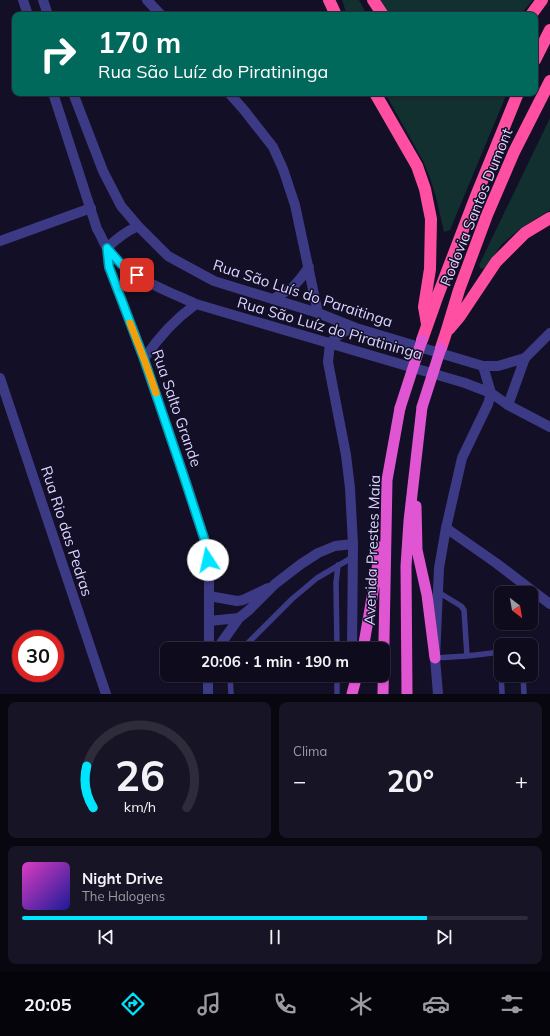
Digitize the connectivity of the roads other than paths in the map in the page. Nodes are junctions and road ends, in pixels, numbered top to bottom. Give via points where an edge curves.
1 (23, 0) edge
2 (43, 0) edge
3 (147, 0) edge
4 (329, 0) edge
5 (373, 0) edge
6 (542, 0) edge
7 (27, 12) edge
8 (47, 12) edge
9 (157, 12) edge
10 (335, 12) edge
11 (381, 12) edge
12 (533, 12) edge
13 (550, 30) edge
14 (538, 54) edge
15 (550, 81) edge
16 (54, 96) edge
17 (74, 96) edge
18 (232, 96) edge
19 (377, 96) edge
20 (517, 96) edge
21 (91, 208) junction
22 (550, 218) edge
23 (138, 226) junction
24 (0, 241) edge
25 (107, 248) junction
26 (309, 267) junction
27 (273, 299) junction
28 (196, 304) junction
29 (318, 313) junction
30 (427, 326) junction
31 (356, 328) junction
32 (446, 333) junction
33 (550, 334) edge
34 (422, 340) joint
35 (330, 343) junction
36 (441, 348) joint
37 (524, 358) junction
38 (144, 359) junction
39 (483, 366) junction
40 (0, 378) edge
41 (491, 393) junction
42 (508, 405) junction
43 (550, 427) edge
44 (414, 478) junction
45 (387, 480) junction
46 (446, 528) junction
47 (353, 544) junction
48 (353, 557) junction
49 (338, 565) junction
50 (275, 584) junction
51 (438, 592) junction
52 (210, 596) junction
53 (550, 604) edge
54 (239, 618) junction
55 (209, 620) junction
56 (209, 642) edge
57 (222, 642) edge
58 (249, 642) edge
59 (337, 642) edge
60 (352, 642) edge
61 (364, 642) edge
62 (494, 653) edge
63 (467, 656) junction
64 (435, 658) junction
65 (208, 682) edge
66 (230, 682) edge
67 (337, 682) edge
68 (352, 682) edge
69 (355, 682) edge
70 (501, 682) edge
71 (523, 682) edge
72 (106, 694) edge
73 (208, 694) edge
74 (230, 694) edge
75 (337, 694) edge
76 (352, 694) edge
77 (383, 694) edge
78 (407, 694) edge
79 (438, 694) edge
80 (502, 694) edge
81 (524, 694) edge

1 - 7 street
2 - 8 street
3 - 9 street
4 - 10 highway
5 - 11 highway
6 - 12 highway
13 - 14 highway
15 - 32 highway, Rodovia Santos Dumont via 500,182 458,290
16 - 21 street, Rua Salto Grande
17 - 23 street, Rua São Luís do Paraitinga via 103,171 121,206
18 - 26 street via 273,147 295,205
19 - 30 highway via 417,166 425,188 431,219 430,269 424,307
20 - 30 highway, Rodovia Santos Dumont
21 - 24 street
21 - 25 street, Rua Salto Grande
22 - 32 highway via 525,233 496,262
23 - 25 street via 126,231
23 - 27 street, Rua São Luís do Paraitinga via 168,256 191,269 214,281
25 - 28 street, Rua São Luíz do Piratininga via 121,264 137,275
25 - 38 street, Rua Salto Grande via 109,267
26 - 27 street via 292,288
26 - 29 street
27 - 29 street, Rua São Luís do Paraitinga
28 - 35 street, Rua São Luíz do Piratininga
28 - 38 street via 172,323
29 - 31 street, Rua São Luís do Paraitinga
30 - 34 highway, Rodovia Santos Dumont
31 - 35 street via 339,334
31 - 39 street, Rua São Luís do Paraitinga
32 - 36 highway, Rodovia Santos Dumont
33 - 37 street
34 - 45 highway, Avenida Prestes Maia, bridge via 400,408
35 - 41 street, Rua São Luíz do Piratininga
35 - 47 street via 328,362 346,455
36 - 44 highway, bridge via 422,407
37 - 39 street, Rua São Luís do Paraitinga via 498,366
37 - 42 street
38 - 52 street, Rua Salto Grande via 204,538
39 - 41 street
40 - 72 street, Rua Rio das Pedras
41 - 42 street, Rua São Luíz do Piratininga
41 - 46 street via 462,458
42 - 43 street, Rua São Luíz do Piratininga
44 - 64 highway via 417,550 428,595
44 - 78 highway via 406,566
45 - 61 highway via 378,563
45 - 77 highway, Avenida Prestes Maia
46 - 51 street
46 - 53 street
47 - 48 street
47 - 50 street via 335,546 318,553
48 - 49 lane
48 - 60 street
49 - 58 lane via 317,578 292,599
49 - 59 lane
50 - 52 street via 243,600
50 - 54 street
51 - 63 lane via 464,610
51 - 64 street
52 - 55 street, Rua Salto Grande
54 - 55 street
54 - 57 street
55 - 56 street, Rua Salto Grande
62 - 63 lane
63 - 64 lane
64 - 79 street
65 - 73 street
66 - 74 lane
67 - 75 lane
68 - 76 street
69 - 76 highway
70 - 80 lane
71 - 81 lane

